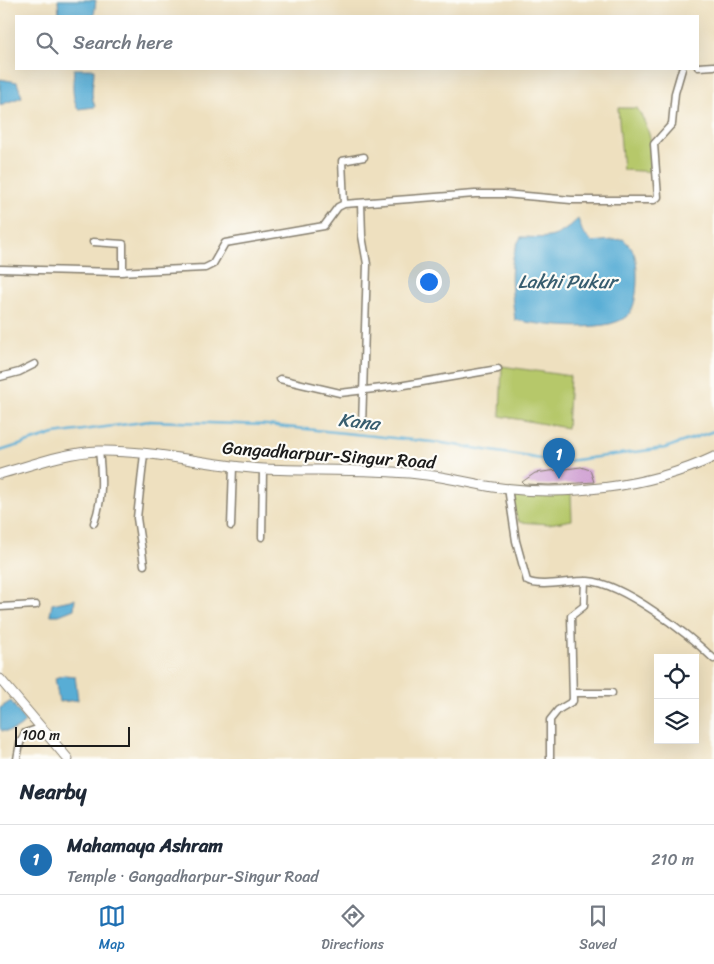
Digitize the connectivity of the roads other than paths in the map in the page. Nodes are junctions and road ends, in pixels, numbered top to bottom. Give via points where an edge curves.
1 (714, 66) edge
2 (699, 67) edge
3 (682, 70) edge
4 (364, 157) dead end
5 (360, 203) junction
6 (344, 204) junction
7 (93, 242) dead end
8 (0, 269) edge
9 (123, 272) junction
10 (35, 364) dead end
11 (498, 369) dead end
12 (0, 377) edge
13 (280, 379) dead end
14 (363, 390) junction
15 (362, 426) dead end
16 (99, 451) junction
17 (144, 454) junction
18 (714, 458) edge
19 (233, 466) junction
20 (262, 469) junction
21 (0, 474) edge
22 (508, 488) junction
23 (94, 524) dead end
24 (231, 526) dead end
25 (262, 537) dead end
26 (144, 565) dead end
27 (585, 581) junction
28 (36, 605) dead end
29 (0, 608) edge
30 (714, 659) edge
31 (0, 679) edge
32 (573, 693) junction
33 (612, 693) dead end
34 (40, 728) junction
35 (17, 759) edge
36 (68, 759) edge
37 (550, 759) edge

1 - 2 street
3 - 5 street via 672,124 654,144 658,197 654,200 570,200 485,194
4 - 6 street via 342,161
5 - 6 street
5 - 14 street via 367,264
6 - 9 street via 338,206 324,226 225,244 209,267
7 - 9 street via 124,244
8 - 9 street
10 - 12 street
11 - 14 street
13 - 14 street via 334,392
14 - 15 street
16 - 17 street, Gangadharpur-Singur Road
16 - 21 street, Gangadharpur-Singur Road
16 - 23 street via 102,486
17 - 19 street, Gangadharpur-Singur Road
17 - 26 street via 137,518
18 - 22 street, Gangadharpur-Singur Road via 636,482 584,489
19 - 20 street, Gangadharpur-Singur Road
19 - 24 street
20 - 22 street, Gangadharpur-Singur Road via 419,474
20 - 25 street
22 - 27 street via 516,541 527,581
27 - 30 street via 613,586 681,630
27 - 32 street via 584,606 571,616
28 - 29 street
31 - 34 street
32 - 33 street
32 - 37 street via 572,702 558,710 550,720
34 - 35 street via 25,733
34 - 36 street

